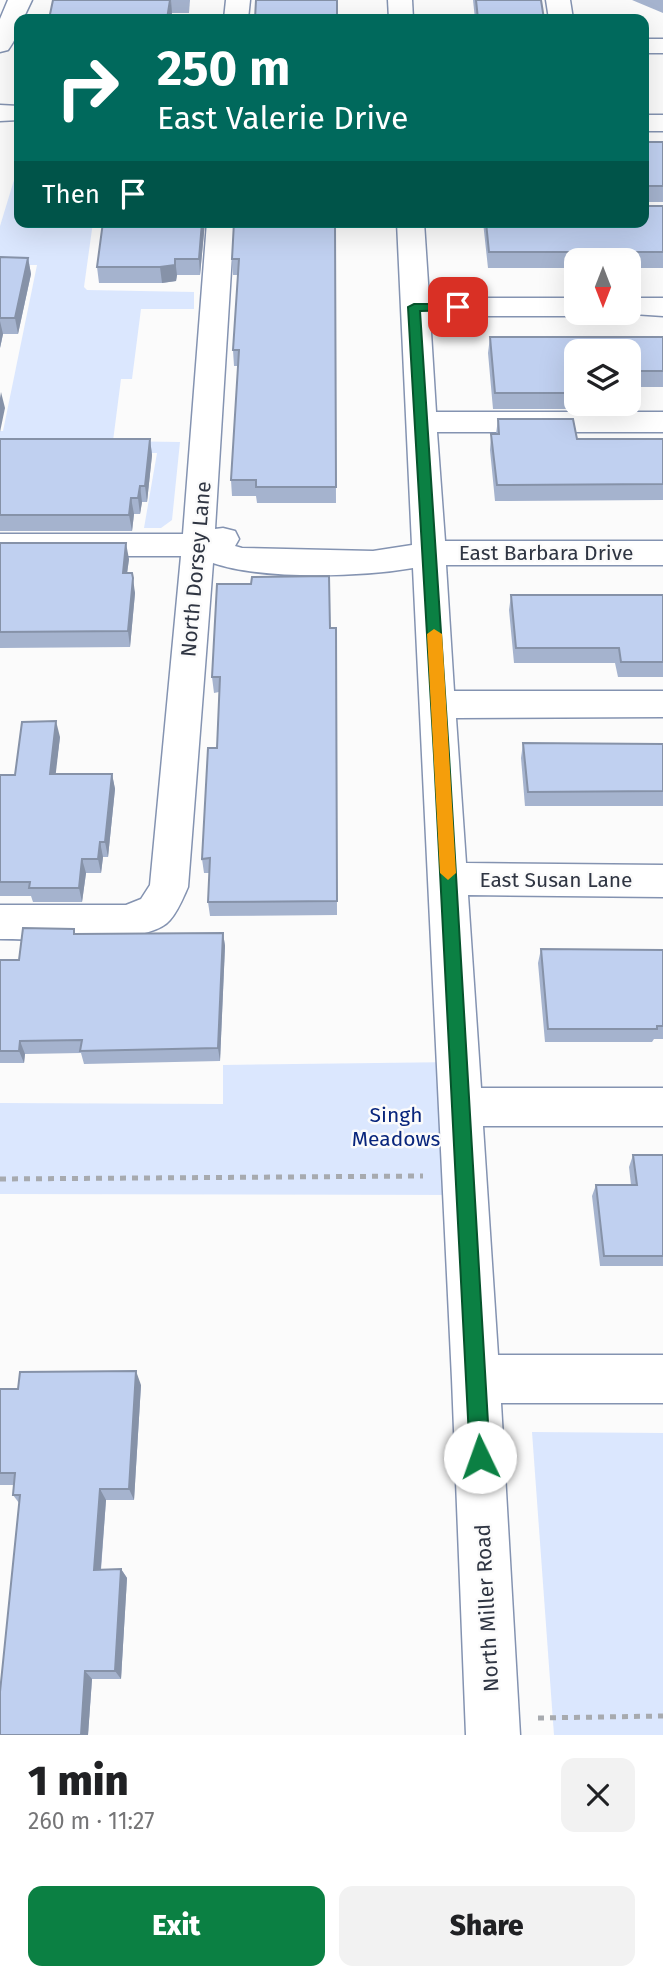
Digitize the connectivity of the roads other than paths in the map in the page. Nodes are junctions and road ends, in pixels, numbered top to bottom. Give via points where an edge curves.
1 (20, 0) edge
2 (0, 45) edge
3 (221, 228) edge
4 (410, 228) edge
5 (414, 307) junction
6 (564, 307) edge
7 (641, 307) edge
8 (663, 307) edge
9 (421, 422) junction
10 (663, 422) edge
11 (0, 544) edge
12 (198, 545) junction
13 (430, 553) junction
14 (663, 553) edge
15 (663, 704) edge
16 (439, 705) junction
17 (449, 879) junction
18 (663, 881) edge
19 (0, 922) edge
20 (461, 1107) junction
21 (663, 1107) edge
22 (476, 1379) junction
23 (663, 1379) edge
24 (493, 1727) edge

1 - 2 street
3 - 12 street, North Dorsey Lane
4 - 5 street, North Miller Road
5 - 6 street
5 - 9 street, North Miller Road
7 - 8 street
9 - 10 street
9 - 13 street, North Miller Road
11 - 12 street, East Barbara Drive
12 - 13 street, East Barbara Drive via 240,560 262,548 373,563
12 - 19 street, North Dorsey Lane via 169,887 155,911 128,922
13 - 14 street, East Barbara Drive
13 - 16 street, North Miller Road
15 - 16 street
16 - 17 street, North Miller Road
17 - 18 street, East Susan Lane
17 - 20 street, North Miller Road
20 - 21 street
20 - 22 street, North Miller Road
22 - 23 street
22 - 24 street, North Miller Road

